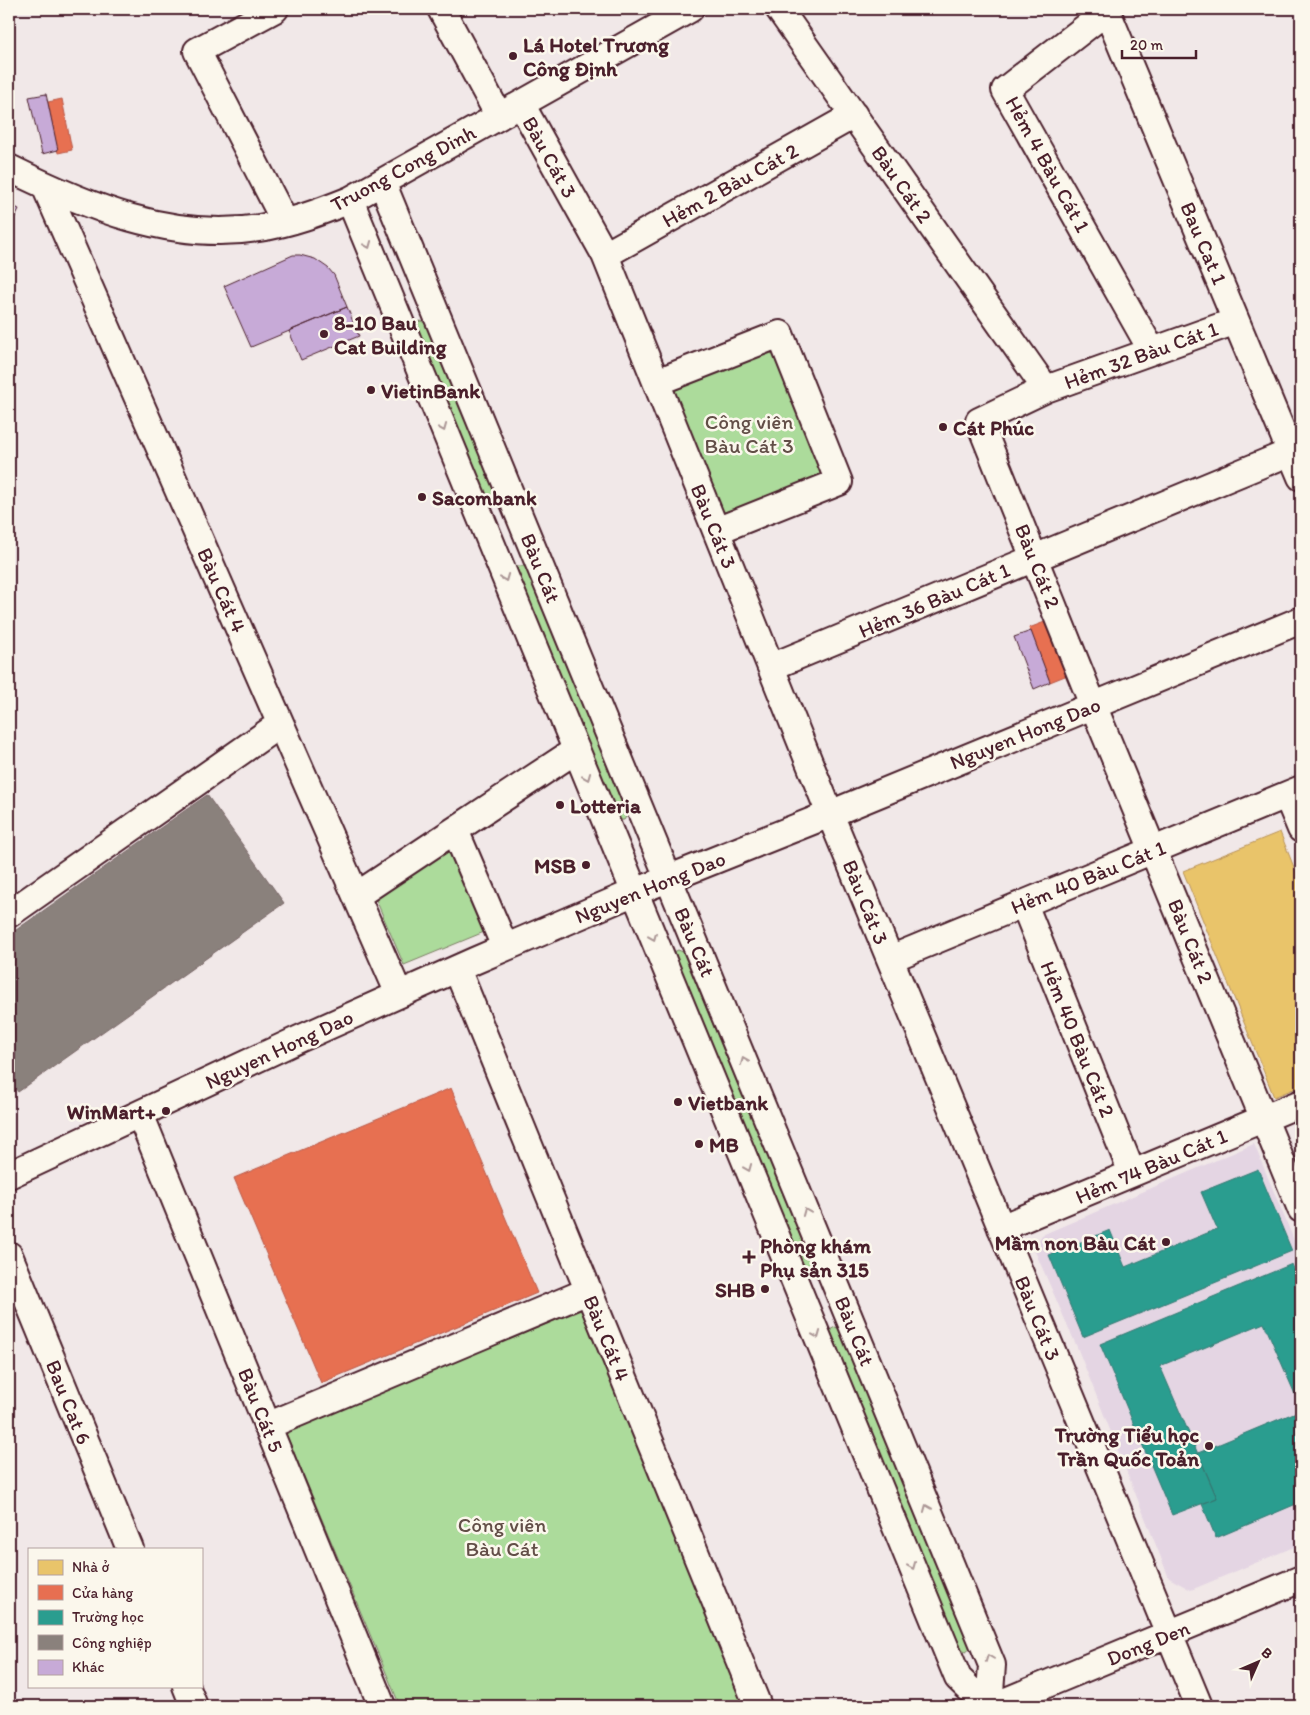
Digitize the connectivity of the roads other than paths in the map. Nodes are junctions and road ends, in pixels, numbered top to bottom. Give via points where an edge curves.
1 (275, 9) edge
2 (441, 9) edge
3 (690, 9) edge
4 (779, 9) edge
5 (1107, 10) edge
6 (510, 110) junction
7 (854, 116) junction
8 (9, 168) edge
9 (382, 182) junction
10 (45, 186) junction
11 (350, 200) junction
12 (285, 222) junction
13 (605, 255) junction
14 (1236, 321) junction
15 (1152, 351) junction
16 (656, 382) junction
17 (1046, 389) junction
18 (1291, 452) junction
19 (1301, 477) edge
20 (716, 531) junction
21 (527, 533) junction
22 (492, 547) junction
23 (1034, 558) junction
24 (1301, 620) edge
25 (771, 667) junction
26 (1094, 705) junction
27 (280, 724) junction
28 (576, 750) junction
29 (1294, 792) edge
30 (830, 814) junction
31 (1301, 829) edge
32 (455, 830) junction
33 (1153, 850) junction
34 (669, 878) junction
35 (634, 892) junction
36 (356, 896) junction
37 (1024, 904) junction
38 (9, 914) edge
39 (506, 947) junction
40 (890, 959) junction
41 (456, 969) junction
42 (399, 994) junction
43 (1301, 1103) edge
44 (140, 1114) junction
45 (1264, 1119) junction
46 (1132, 1173) junction
47 (9, 1175) edge
48 (1301, 1209) edge
49 (1001, 1228) junction
50 (9, 1255) edge
51 (588, 1291) junction
52 (841, 1296) junction
53 (807, 1310) junction
54 (267, 1426) junction
55 (130, 1548) edge
56 (1301, 1579) edge
57 (1168, 1634) junction
58 (187, 1688) edge
59 (194, 1706) edge
60 (382, 1706) edge
61 (758, 1706) edge
62 (988, 1706) edge
63 (994, 1706) edge
64 (1199, 1706) edge

1 - 12 street via 198,51
2 - 6 street, Bàu Cát 3
3 - 6 street, Truong Cong Dinh
4 - 7 street, Bàu Cát 2
5 - 14 street, Bau Cat 1
5 - 15 street, Hẻm 4 Bàu Cát 1 via 1005,90
6 - 9 street, Truong Cong Dinh
6 - 13 street, Bàu Cát 3
7 - 13 street, Hẻm 2 Bàu Cát 2
7 - 17 street, Bàu Cát 2
8 - 10 street, Truong Cong Dinh
9 - 11 street, Truong Cong Dinh
9 - 21 street, Bàu Cát
10 - 12 street, Truong Cong Dinh via 98,207 181,229 234,230
10 - 27 street, Bàu Cát 4
11 - 12 street, Truong Cong Dinh
11 -> 22 street, Bàu Cát
13 - 16 street, Bàu Cát 3
14 - 15 street, Hẻm 32 Bàu Cát 1
14 - 18 street, Bau Cat 1
15 - 17 street, Hẻm 32 Bàu Cát 1
16 - 20 street, Bàu Cát 3
16 - 20 street via 780,334 839,482
17 - 23 street, Bàu Cát 2 via 979,421
18 - 19 street, Bau Cat 1
18 - 23 street, Hẻm 36 Bàu Cát 1
20 - 25 street, Bàu Cát 3
21 - 22 street
21 - 34 street, Bàu Cát
22 -> 28 street, Bàu Cát
23 - 25 street, Hẻm 36 Bàu Cát 1
23 - 26 street, Bàu Cát 2
24 - 26 street, Nguyen Hong Dao
25 - 30 street, Bàu Cát 3
26 - 30 street, Nguyen Hong Dao
26 - 33 street, Bàu Cát 2
27 - 36 street, Bàu Cát 4
27 - 38 street
28 - 32 street
28 -> 35 street, Bàu Cát
29 - 31 street, Hẻm 40 Bàu Cát 1
29 - 33 street, Hẻm 40 Bàu Cát 1
30 - 34 street, Nguyen Hong Dao
30 - 40 street, Bàu Cát 3
32 - 36 street
32 - 39 street
33 - 37 street, Hẻm 40 Bàu Cát 1
33 - 45 street, Bàu Cát 2
34 - 35 street, Nguyen Hong Dao
52 -> 34 street, Bàu Cát
35 - 39 street, Nguyen Hong Dao
35 -> 53 street, Bàu Cát
36 - 42 street, Bàu Cát 4
37 - 40 street, Hẻm 40 Bàu Cát 1
37 - 46 street, Hẻm 40 Bàu Cát 2
39 - 41 street, Nguyen Hong Dao
40 - 49 street, Bàu Cát 3
41 - 42 street, Nguyen Hong Dao
41 - 51 street, Bàu Cát 4
42 - 44 street, Nguyen Hong Dao
43 - 45 street, Hẻm 74 Bàu Cát 1
44 - 47 street, Nguyen Hong Dao
44 - 54 street, Bàu Cát 5
45 - 46 street, Hẻm 74 Bàu Cát 1
45 - 48 street, Bàu Cát 2
46 - 49 street, Hẻm 74 Bàu Cát 1
49 - 57 street, Bàu Cát 3
50 - 55 street, Bau Cat 6
51 - 54 street
51 - 61 street, Bàu Cát 4
52 - 53 street
62 -> 52 street, Bàu Cát via 992,1665
53 -> 62 street, Bàu Cát via 958,1678
54 - 60 street, Bàu Cát 5
56 - 57 street, Dong Den
57 - 63 street, Dong Den
57 - 64 street, Bàu Cát 3
58 - 59 street

